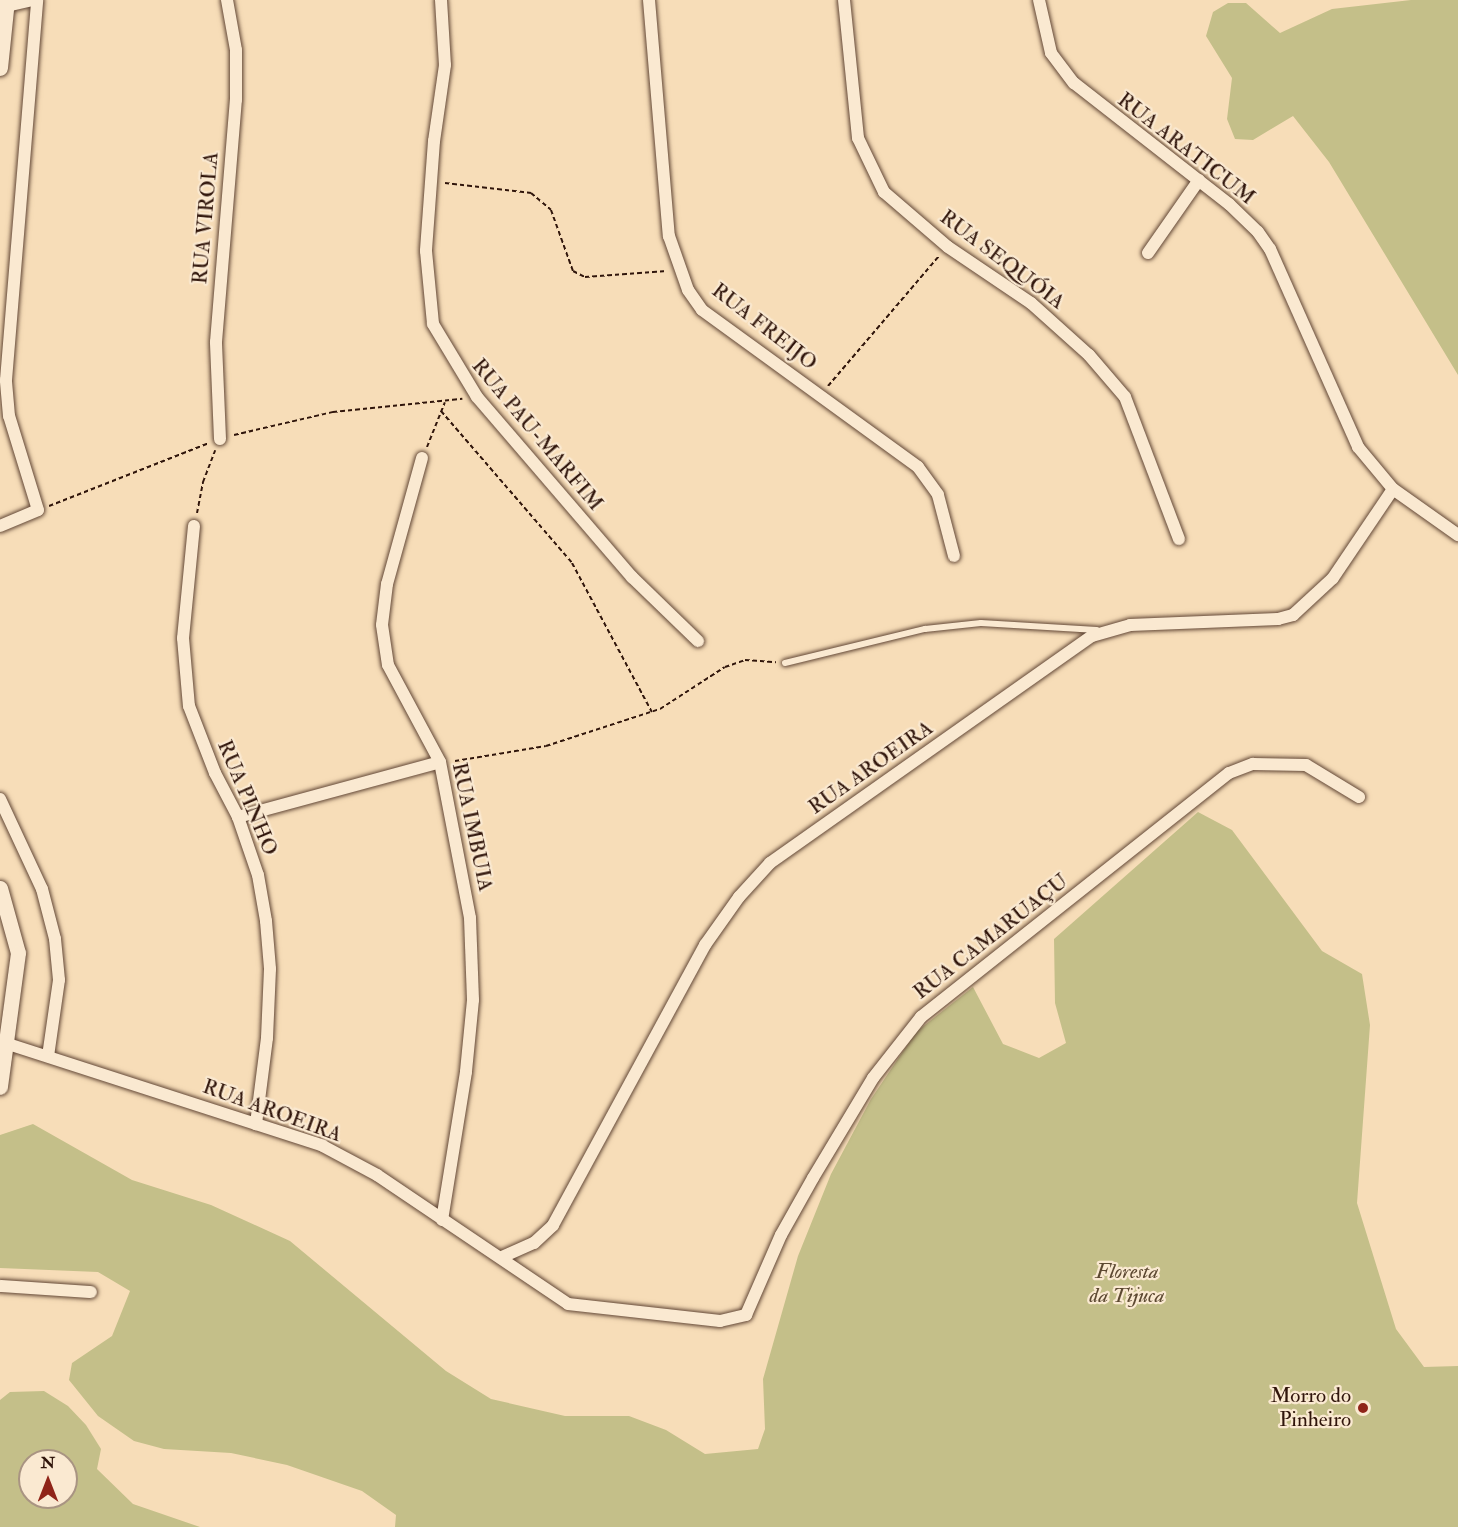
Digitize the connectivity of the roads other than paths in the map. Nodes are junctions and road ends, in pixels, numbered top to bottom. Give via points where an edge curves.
1 (31, 0) edge
2 (38, 0) edge
3 (227, 0) edge
4 (441, 0) edge
5 (649, 0) edge
6 (844, 0) edge
7 (1038, 0) edge
8 (7, 3) edge
9 (0, 68) edge
10 (1199, 180) junction
11 (1148, 253) dead end
12 (220, 439) road end
13 (422, 458) road end
14 (1394, 489) junction
15 (0, 526) edge
16 (194, 526) road end
17 (1458, 535) edge
18 (1179, 539) dead end
19 (954, 556) dead end
20 (1105, 631) junction
21 (698, 641) dead end
22 (784, 663) road end
23 (440, 762) junction
24 (1359, 797) dead end
25 (0, 799) edge
26 (238, 817) junction
27 (0, 888) edge
28 (8, 1044) junction
29 (48, 1056) junction
30 (0, 1087) edge
31 (256, 1124) junction
32 (442, 1220) junction
33 (502, 1257) junction
34 (0, 1286) edge
35 (91, 1292) dead end
36 (756, 1294) joint

1 - 8 street
2 - 15 street via 6,380 9,416 38,510
3 - 12 street, RUA VIROLA via 236,50 236,100 216,342
4 - 21 street, RUA PAU-MARFIM via 445,65 430,182 426,268 432,315 443,345 477,398 632,577
5 - 19 street, RUA FREIJO via 669,236 678,270 702,310 928,477 945,514
6 - 18 street, RUA SEQUÓIA via 858,138 884,192 948,247 1031,303 1089,355 1125,398
7 - 10 street, RUA ARATICUM via 1052,53 1074,83
8 - 9 main road
10 - 11 street
10 - 14 street, RUA ARATICUM via 1251,225 1270,249 1349,431
13 - 23 street, RUA IMBUIA via 387,584 382,625 388,665
14 - 17 street, RUA ARATICUM
14 - 20 street, RUA AROEIRA via 1333,578 1293,615 1278,619 1130,625
16 - 26 street, RUA PINHO via 183,638 185,679 202,743
20 - 22 lane via 981,623 925,629
20 - 33 street, RUA AROEIRA via 770,863 739,897 705,945 553,1225 534,1244
23 - 26 street
23 - 32 street, RUA IMBUIA via 470,918 473,1000 466,1072
24 - 36 street, RUA CAMARUAÇU via 1306,765 1253,764 1229,773 921,1017 873,1078 813,1178
25 - 29 street via 42,889 55,939 59,980
26 - 31 street, RUA PINHO via 258,875 270,969 267,1038
27 - 28 street via 18,953
28 - 29 street, RUA AROEIRA
28 - 30 street
29 - 31 street, RUA AROEIRA
31 - 32 street, RUA AROEIRA via 323,1146 377,1175
32 - 33 street, RUA AROEIRA
33 - 36 street, RUA AROEIRA via 568,1304 720,1321 746,1315
34 - 35 street

